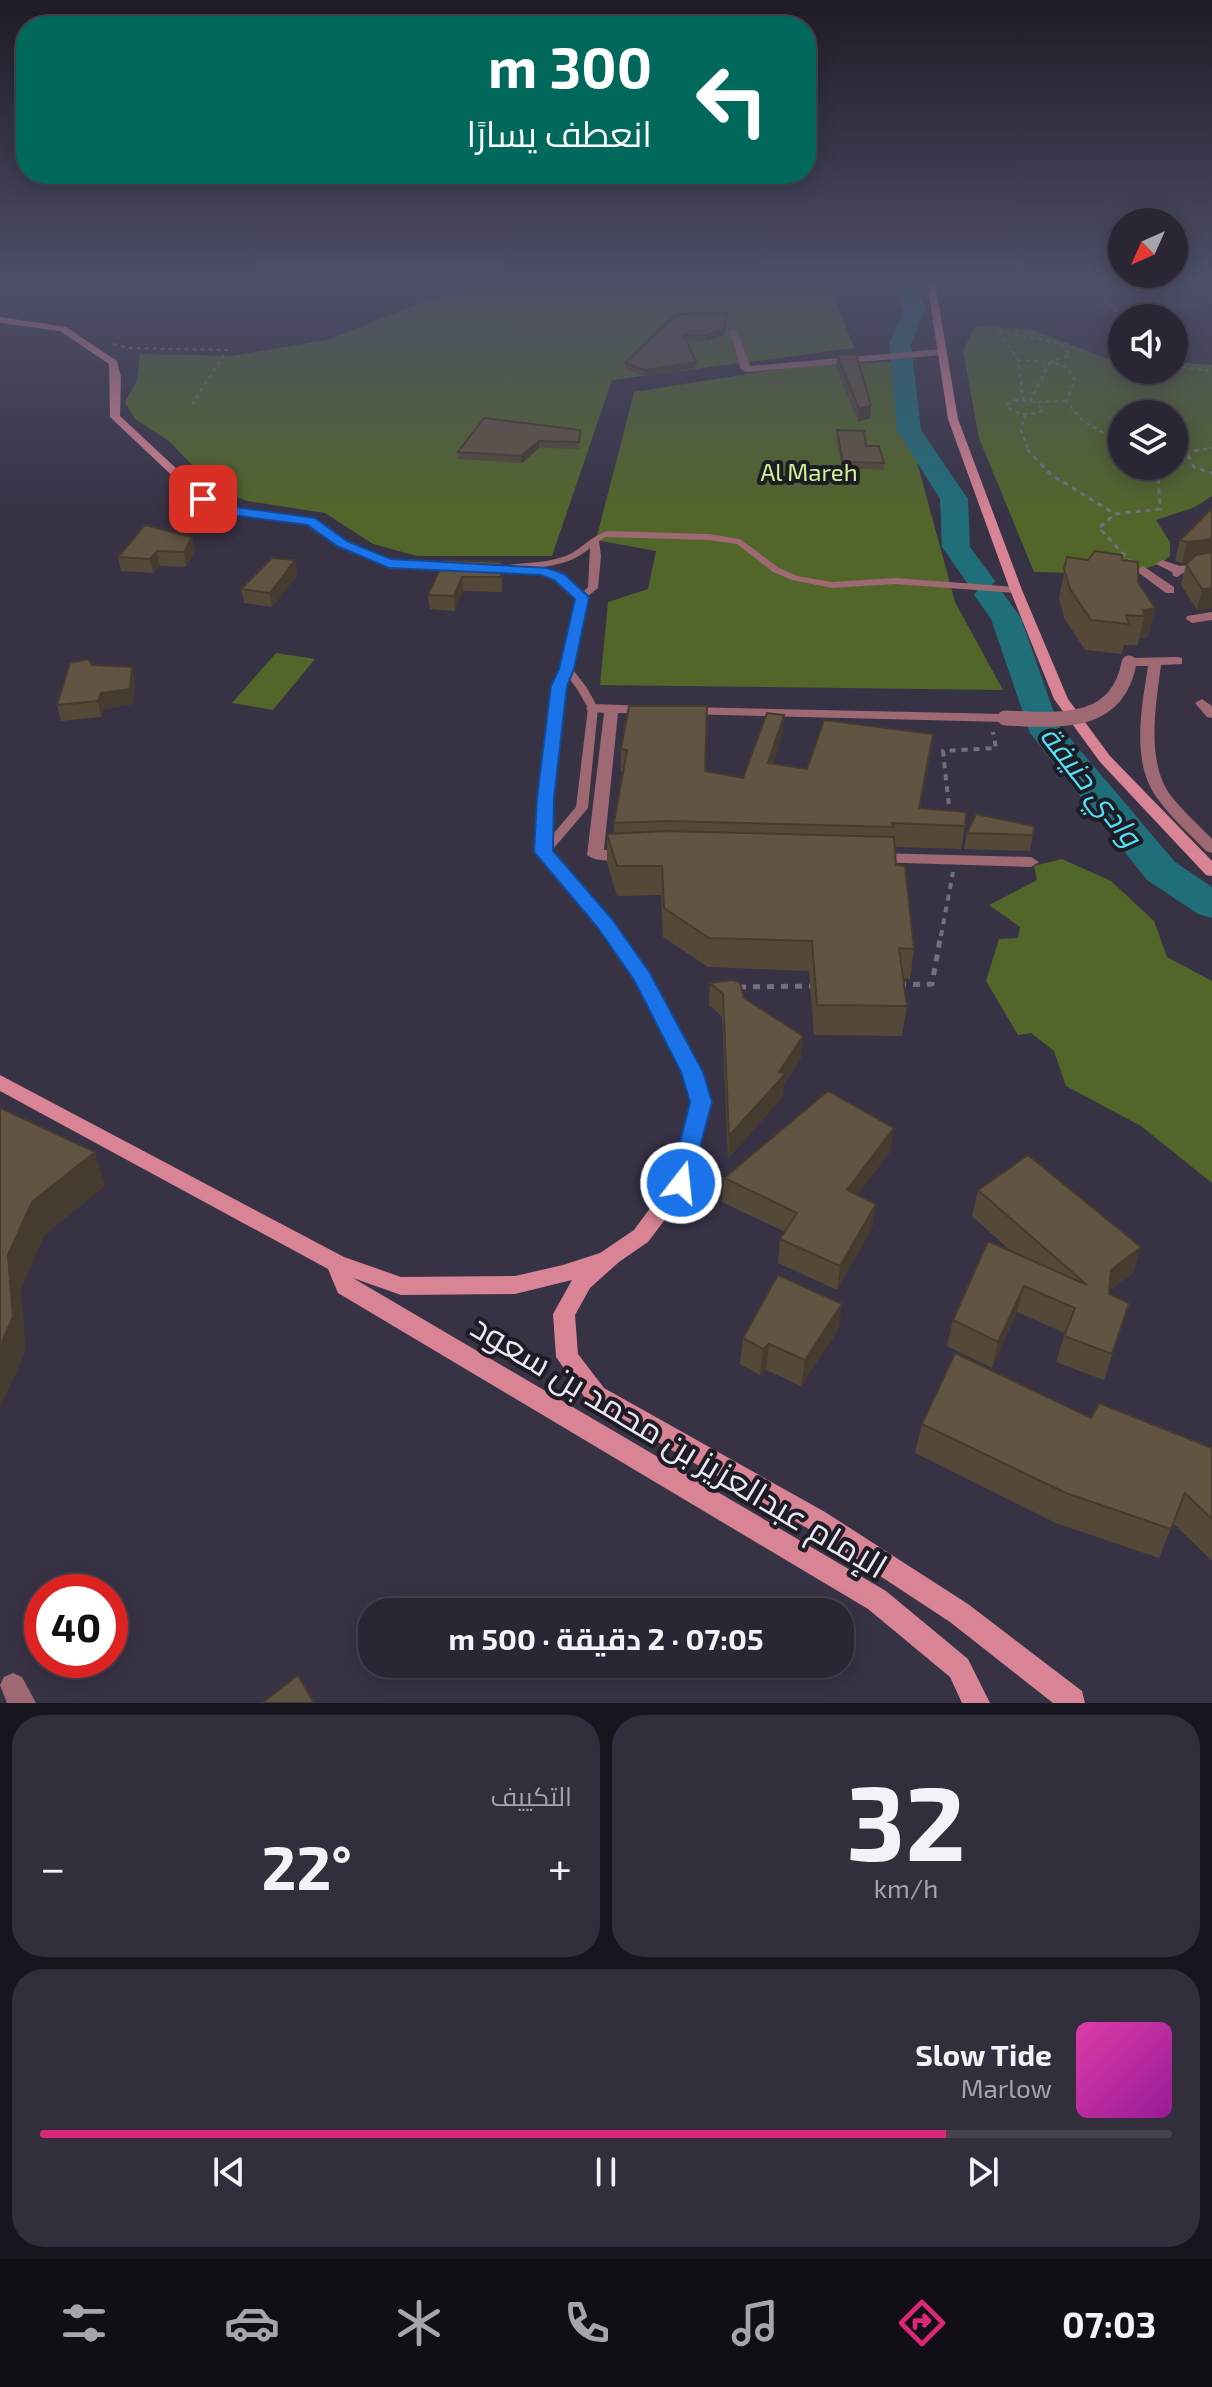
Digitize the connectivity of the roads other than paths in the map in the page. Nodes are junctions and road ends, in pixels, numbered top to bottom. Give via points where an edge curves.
1 (107, 358) edge
2 (742, 358) edge
3 (867, 358) edge
4 (942, 358) edge
5 (607, 534) junction
6 (1162, 564) dead end
7 (1212, 566) edge
8 (509, 568) junction
9 (1143, 570) road end
10 (1016, 590) junction
11 (1170, 590) dead end
12 (582, 598) junction
13 (1212, 616) edge
14 (1192, 619) dead end
15 (1177, 661) dead end
16 (1155, 663) junction
17 (567, 669) junction
18 (593, 708) junction
19 (611, 709) junction
20 (658, 710) edge
21 (674, 710) edge
22 (1212, 848) edge
23 (544, 852) junction
24 (636, 853) edge
25 (864, 857) edge
26 (1031, 862) dead end
27 (1212, 871) edge
28 (0, 1082) edge
29 (611, 1256) junction
30 (336, 1263) junction
31 (1071, 1702) edge
32 (976, 1703) edge

1 - 8 street via 118,378 112,400 115,417 203,499 232,511 311,521 342,543 389,563
2 - 3 street via 746,369
4 - 10 street via 953,419
5 - 8 lane via 558,562
5 - 10 lane via 740,542 776,570 832,585 895,581
5 - 12 lane via 594,540 593,588
6 - 7 street via 1178,572
8 - 12 street via 559,577
9 - 11 street
10 - 27 street via 1061,699 1105,759
12 - 17 street
13 - 14 street
15 - 16 street
16 - 21 street, bridge via 1129,662 1124,687 1112,703 1064,720
16 - 22 street via 1146,728 1158,789
17 - 18 lane
17 - 23 street via 557,700
18 - 19 street
18 - 23 lane via 582,808
19 - 20 street
19 - 24 street via 595,855
23 - 29 street via 643,978 692,1072 701,1102 681,1183 641,1236
25 - 26 street
28 - 30 street
29 - 30 street via 515,1285 441,1287 401,1286
29 - 31 street, الإمام عبدالعزيز بن محمد بن سعود via 582,1282 564,1314 567,1357 596,1395 816,1520 959,1613
30 - 32 street, الإمام عبدالعزيز بن محمد بن سعود via 346,1287 877,1600 959,1668

